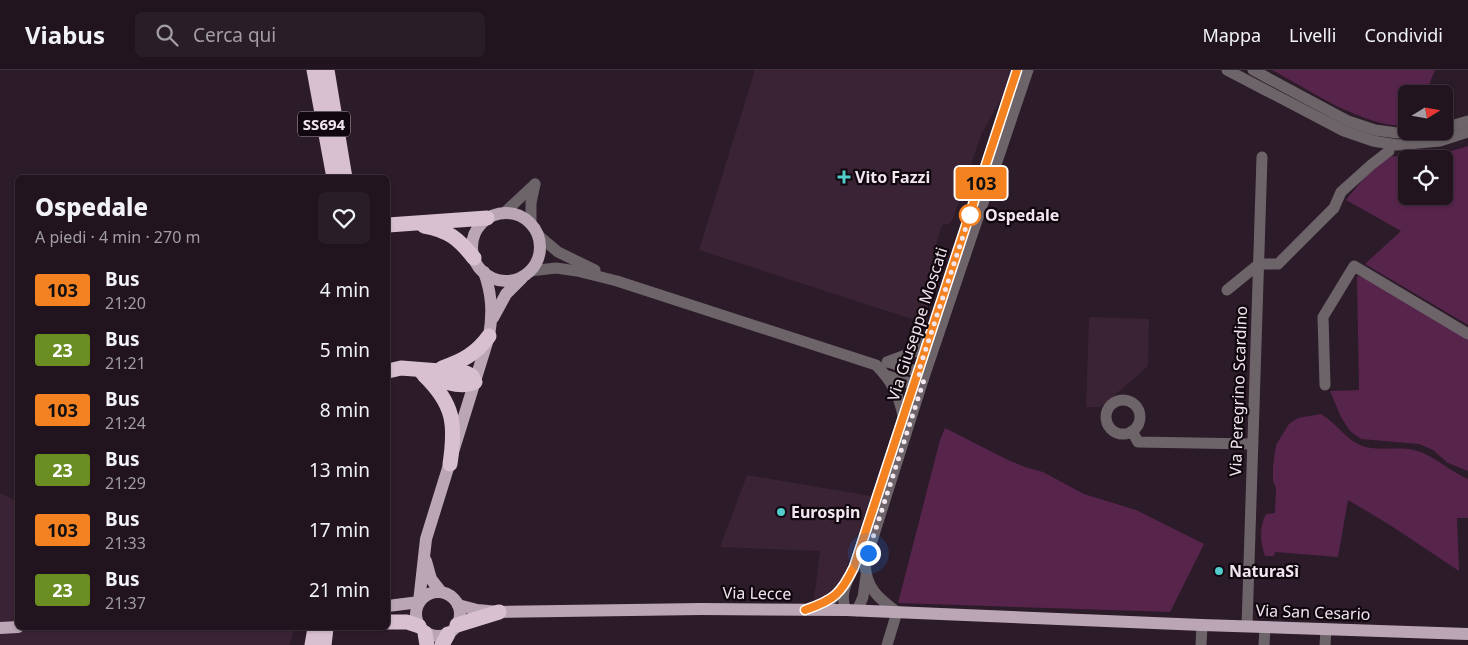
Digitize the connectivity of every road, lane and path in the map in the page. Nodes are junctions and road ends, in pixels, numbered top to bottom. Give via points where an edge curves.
1 (314, 70) edge
2 (327, 70) edge
3 (1017, 70) edge
4 (1028, 70) edge
5 (1227, 70) edge
6 (1252, 70) edge
7 (1468, 121) edge
8 (1453, 125) edge
9 (1398, 132) edge
10 (1468, 132) edge
11 (1389, 151) dead end
12 (1262, 157) dead end
13 (333, 175) edge
14 (344, 175) edge
15 (505, 212) junction
16 (487, 218) junction
17 (531, 223) junction
18 (410, 224) junction
19 (390, 225) edge
20 (539, 236) junction
21 (474, 258) junction
22 (1259, 264) junction
23 (484, 272) junction
24 (527, 274) junction
25 (617, 281) junction
26 (1227, 290) dead end
27 (491, 320) junction
28 (931, 334) junction
29 (1468, 334) edge
30 (489, 336) junction
31 (888, 362) junction
32 (876, 365) junction
33 (394, 370) edge
34 (436, 370) junction
35 (420, 371) junction
36 (888, 376) junction
37 (918, 378) junction
38 (475, 382) junction
39 (1324, 385) dead end
40 (904, 417) junction
41 (1132, 431) dead end
42 (1252, 444) junction
43 (450, 464) junction
44 (426, 539) junction
45 (866, 575) junction
46 (845, 586) junction
47 (441, 592) junction
48 (419, 602) junction
49 (458, 606) junction
50 (390, 607) edge
51 (805, 610) junction
52 (852, 611) junction
53 (500, 612) junction
54 (897, 612) junction
55 (390, 622) edge
56 (1157, 624) joint
57 (1202, 625) junction
58 (1246, 626) junction
59 (15, 627) edge
60 (1264, 627) junction
61 (0, 628) edge
62 (1326, 629) junction
63 (314, 630) edge
64 (326, 630) edge
65 (1468, 634) edge
66 (424, 635) edge
67 (449, 635) edge
68 (312, 645) edge
69 (324, 645) edge
70 (887, 645) edge
71 (1201, 645) edge
72 (1264, 645) edge
73 (1325, 645) edge

1 - 13 highway, SS694
2 - 14 highway, SS694
3 - 28 street, Via Giuseppe Moscati
4 - 37 street, Via Giuseppe Moscati
5 - 10 street via 1344,131 1373,141 1397,145 1440,141
6 - 9 street via 1348,121 1375,130
7 - 8 street
11 - 22 street via 1342,192 1334,208 1278,264
12 - 22 street, Via Peregrino Scardino
15 - 16 main road
15 - 17 main road via 524,217
15 - 17 street via 535,184
16 - 18 highway
16 - 21 main road via 480,224 473,240
17 - 20 main road
18 - 19 highway
18 - 21 highway via 451,234
20 - 24 main road via 540,255
20 - 25 street via 558,252
21 - 23 main road
22 - 26 street
22 - 42 street, Via Peregrino Scardino
23 - 24 main road via 507,281
23 - 27 main road via 492,302
24 - 25 street via 556,268
24 - 27 main road via 506,294
25 - 32 street
27 - 30 main road
28 - 31 street via 914,352
28 - 37 street, Via Giuseppe Moscati
29 - 39 street via 1354,266 1323,318
30 - 34 highway via 472,355
30 - 38 main road
31 - 32 street
31 - 37 street via 903,366
32 - 36 street
33 - 35 highway
34 - 35 highway
34 - 38 highway via 466,373
35 - 38 highway via 455,383
35 - 43 highway via 437,388 450,413 453,436
36 - 37 street via 909,383
36 - 40 street via 898,394
37 - 40 street, Via Giuseppe Moscati
37 - 45 street, Via Giuseppe Moscati via 870,543
38 - 43 main road
40 - 46 street, Via Giuseppe Moscati
41 - 42 street via 1138,442
42 - 58 street, Via Peregrino Scardino
43 - 44 main road
44 - 47 main road via 426,567
44 - 48 main road
45 - 52 street, Via Giuseppe Moscati via 863,597
45 - 54 street via 873,592
46 - 51 street, Via Giuseppe Moscati via 831,600
46 - 52 street, Via Giuseppe Moscati via 843,603
47 - 48 main road via 429,594
47 - 49 main road
48 - 50 main road
48 - 66 main road via 415,614
49 - 53 main road, Via Lecce
49 - 67 main road via 460,619
51 - 52 main road, Via Lecce
51 - 53 main road, Via Lecce
52 - 54 main road, Via Lecce
53 - 67 highway
54 - 56 main road, Via Lecce
54 - 70 street
55 - 66 highway via 407,622
56 - 57 main road, Via San Cesario
57 - 58 main road, Via San Cesario
57 - 71 street
58 - 60 main road, Via San Cesario
59 - 61 main road
60 - 62 main road, Via San Cesario
60 - 72 street
62 - 65 main road, Via San Cesario
62 - 73 street
63 - 68 highway
64 - 69 highway
66 - 67 main road

